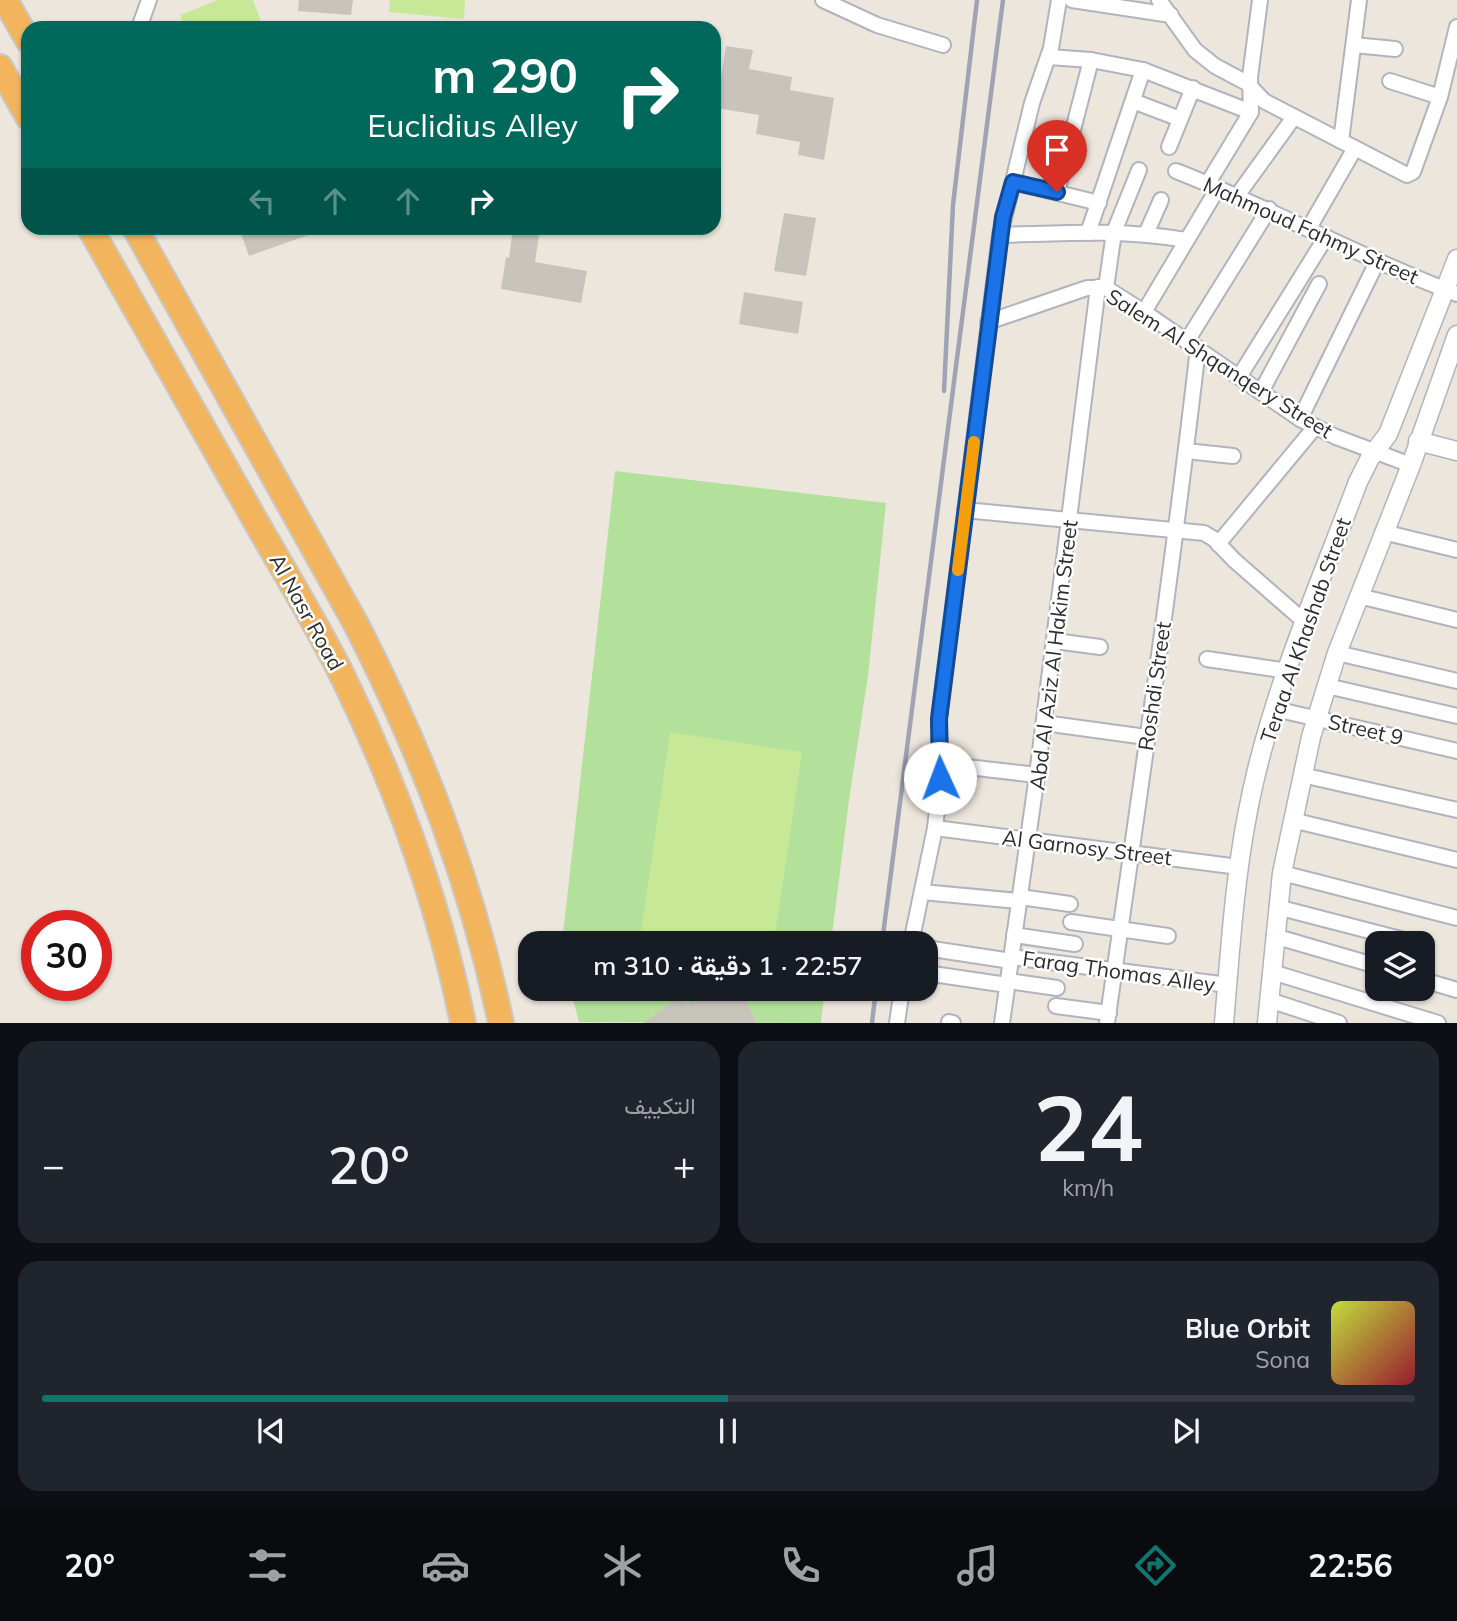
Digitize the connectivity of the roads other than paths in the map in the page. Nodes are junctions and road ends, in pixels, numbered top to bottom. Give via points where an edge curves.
1 (5, 0) edge
2 (149, 0) edge
3 (823, 0) edge
4 (1059, 0) edge
5 (1072, 0) edge
6 (1159, 0) edge
7 (1260, 0) edge
8 (1359, 0) edge
9 (1171, 15) junction
10 (142, 21) edge
11 (1457, 27) edge
12 (21, 28) edge
13 (943, 45) dead end
14 (1354, 45) junction
15 (1395, 49) dead end
16 (1049, 57) junction
17 (1091, 60) junction
18 (0, 67) edge
19 (1143, 70) junction
20 (1390, 81) dead end
21 (1250, 86) junction
22 (1193, 88) junction
23 (1440, 97) junction
24 (1133, 102) junction
25 (21, 104) edge
26 (1251, 112) junction
27 (1294, 117) junction
28 (1181, 119) junction
29 (1341, 141) junction
30 (1169, 147) dead end
31 (1355, 148) junction
32 (1139, 170) dead end
33 (1176, 171) dead end
34 (1013, 182) junction
35 (1213, 185) junction
36 (1057, 192) junction
37 (1237, 196) junction
38 (1161, 200) dead end
39 (1099, 203) junction
40 (1269, 209) junction
41 (1309, 228) junction
42 (1114, 232) junction
43 (1088, 233) junction
44 (1146, 234) junction
45 (94, 235) edge
46 (139, 235) edge
47 (1000, 235) junction
48 (1326, 237) junction
49 (1186, 240) junction
50 (150, 254) junction
51 (1457, 259) edge
52 (1378, 260) junction
53 (114, 272) junction
54 (1319, 284) dead end
55 (1102, 287) junction
56 (1451, 292) edge
57 (180, 306) junction
58 (1144, 312) junction
59 (988, 322) junction
60 (152, 337) junction
61 (1192, 345) junction
62 (1453, 356) edge
63 (1239, 377) junction
64 (1261, 392) junction
65 (1300, 419) junction
66 (1315, 427) junction
67 (1418, 442) junction
68 (1186, 451) junction
69 (1457, 451) edge
70 (1374, 452) junction
71 (1233, 456) dead end
72 (1411, 465) junction
73 (965, 510) junction
74 (1070, 522) junction
75 (1177, 532) junction
76 (1383, 532) junction
77 (1218, 544) junction
78 (1457, 550) edge
79 (1359, 596) junction
80 (1457, 620) edge
81 (1305, 622) junction
82 (1055, 641) junction
83 (1100, 647) dead end
84 (1337, 653) junction
85 (1206, 659) dead end
86 (1288, 671) junction
87 (1457, 681) edge
88 (1327, 686) junction
89 (1275, 709) junction
90 (1457, 716) edge
91 (1317, 718) junction
92 (1044, 723) junction
93 (1146, 737) junction
94 (1457, 751) edge
95 (941, 764) junction
96 (1037, 775) junction
97 (1302, 775) junction
98 (1457, 810) edge
99 (1292, 820) junction
100 (935, 828) junction
101 (1028, 840) junction
102 (1130, 853) junction
103 (1457, 860) edge
104 (1239, 867) junction
105 (1282, 873) junction
106 (922, 892) junction
107 (1020, 899) junction
108 (1070, 904) dead end
109 (1277, 906) junction
110 (1457, 918) edge
111 (1071, 922) dead end
112 (1120, 929) junction
113 (914, 931) edge
114 (1371, 931) edge
115 (1014, 934) junction
116 (1168, 936) dead end
117 (1274, 936) junction
118 (1075, 944) dead end
119 (938, 950) edge
120 (1011, 959) junction
121 (1365, 963) edge
122 (1115, 970) junction
123 (1272, 972) junction
124 (938, 974) edge
125 (1007, 983) junction
126 (1435, 984) edge
127 (1228, 985) junction
128 (1057, 988) dead end
129 (1457, 990) edge
130 (1269, 1000) junction
131 (900, 1001) edge
132 (1056, 1006) dead end
133 (1108, 1018) edge
134 (1006, 1022) edge
135 (463, 1023) edge
136 (501, 1023) edge
137 (897, 1023) edge
138 (1224, 1023) edge
139 (1267, 1023) edge
140 (1339, 1023) edge
141 (1438, 1023) edge

1 - 12 highway
2 - 10 street
3 - 13 street via 877,25
4 - 16 street
5 - 9 street
6 - 9 street
7 - 21 street
8 - 14 street
9 - 21 street via 1205,58
11 - 23 street
14 - 15 street
14 - 29 street
16 - 17 street
16 - 34 street via 1032,103
17 - 19 street
17 - 36 street
18 - 25 highway
19 - 22 street
19 - 24 street
20 - 23 street
21 - 26 street
21 - 27 street via 1264,102
22 - 26 street
22 - 28 street
23 - 31 street via 1410,174
24 - 28 street
24 - 39 street
26 - 35 street
27 - 29 street
27 - 37 street
28 - 30 street
29 - 31 street
31 - 41 street
32 - 42 street, Abd Al Aziz Al Hakim Street
33 - 35 street, Mahmoud Fahmy Street
34 - 36 street
34 - 47 street
35 - 37 street, Mahmoud Fahmy Street
35 - 49 street
36 - 39 street
37 - 40 street, Mahmoud Fahmy Street
38 - 44 street
39 - 43 street
40 - 41 street, Mahmoud Fahmy Street
40 - 61 street
41 - 48 street, Mahmoud Fahmy Street
42 - 43 street
42 - 44 street
42 - 55 street, Abd Al Aziz Al Hakim Street
43 - 47 street
44 - 49 street
45 - 53 highway, Al Nasr Road
46 - 50 highway, Al Nasr Road
47 - 59 street
48 - 52 street, Mahmoud Fahmy Street
48 - 63 street
49 - 58 street
50 - 53 highway via 139,275
50 - 57 highway, Al Nasr Road
51 - 56 street, Teraa Al Khashab Street
52 - 56 street, Mahmoud Fahmy Street
52 - 65 street
53 - 60 highway, Al Nasr Road
54 - 64 street
55 - 58 street, Salem Al Shqanqery Street
55 - 59 street, Salem Al Shqanqery Street
55 - 74 street, Abd Al Aziz Al Hakim Street
56 - 70 street, Teraa Al Khashab Street via 1388,434
57 - 60 highway via 160,316
57 - 136 highway, Al Nasr Road via 356,624 419,757 470,895
58 - 61 street, Salem Al Shqanqery Street
59 - 73 street
60 - 135 highway, Al Nasr Road via 314,622 370,734 428,886
61 - 63 street, Salem Al Shqanqery Street
61 - 68 street, Roshdi Street
62 - 67 street, Teraa Al Khashab Street
63 - 64 street, Salem Al Shqanqery Street
64 - 65 street, Salem Al Shqanqery Street
65 - 66 street, Salem Al Shqanqery Street
66 - 70 street, Salem Al Shqanqery Street
66 - 77 street
67 - 69 street
67 - 72 street, Teraa Al Khashab Street
68 - 71 street
68 - 75 street, Roshdi Street
70 - 72 street, Salem Al Shqanqery Street
70 - 81 street, Teraa Al Khashab Street
72 - 76 street, Teraa Al Khashab Street
73 - 74 street
73 - 95 street via 939,719
74 - 75 street
74 - 82 street, Abd Al Aziz Al Hakim Street
75 - 77 street via 1204,533
75 - 93 street, Roshdi Street
76 - 78 street
76 - 79 street, Teraa Al Khashab Street
77 - 81 street
79 - 80 street
79 - 84 street, Teraa Al Khashab Street
81 - 86 street, Teraa Al Khashab Street
82 - 83 street
82 - 92 street, Abd Al Aziz Al Hakim Street
84 - 87 street
84 - 88 street, Teraa Al Khashab Street
85 - 86 street
86 - 89 street, Teraa Al Khashab Street
88 - 90 street
88 - 91 street, Teraa Al Khashab Street
89 - 91 street, Street 9
89 - 104 street, Teraa Al Khashab Street via 1247,814
91 - 94 street, Street 9
91 - 97 street, Teraa Al Khashab Street
92 - 93 street
92 - 96 street, Abd Al Aziz Al Hakim Street
93 - 102 street, Roshdi Street
95 - 96 street
95 - 100 street
96 - 101 street, Abd Al Aziz Al Hakim Street
97 - 98 street
97 - 99 street, Teraa Al Khashab Street
99 - 103 street
99 - 105 street, Teraa Al Khashab Street
100 - 101 street, Al Garnosy Street
100 - 106 street
101 - 102 street, Al Garnosy Street
101 - 107 street, Abd Al Aziz Al Hakim Street
102 - 104 street, Al Garnosy Street
102 - 112 street, Roshdi Street
104 - 127 street, Teraa Al Khashab Street
105 - 109 street, Teraa Al Khashab Street
105 - 110 street
106 - 107 street
106 - 113 street
107 - 108 street
107 - 115 street, Abd Al Aziz Al Hakim Street
109 - 114 street
109 - 117 street, Teraa Al Khashab Street
111 - 112 street
112 - 116 street
112 - 122 street, Roshdi Street
115 - 118 street
115 - 120 street, Abd Al Aziz Al Hakim Street
117 - 121 street
117 - 123 street, Teraa Al Khashab Street
119 - 120 street, Farag Thomas Alley
120 - 122 street, Farag Thomas Alley
120 - 125 street, Abd Al Aziz Al Hakim Street
122 - 127 street, Farag Thomas Alley
122 - 133 street, Roshdi Street
123 - 130 street, Teraa Al Khashab Street
123 - 141 street
124 - 125 street
125 - 128 street
125 - 134 street, Abd Al Aziz Al Hakim Street
126 - 129 street
127 - 138 street, Teraa Al Khashab Street
130 - 139 street, Teraa Al Khashab Street
130 - 140 street
131 - 137 street
132 - 133 street

